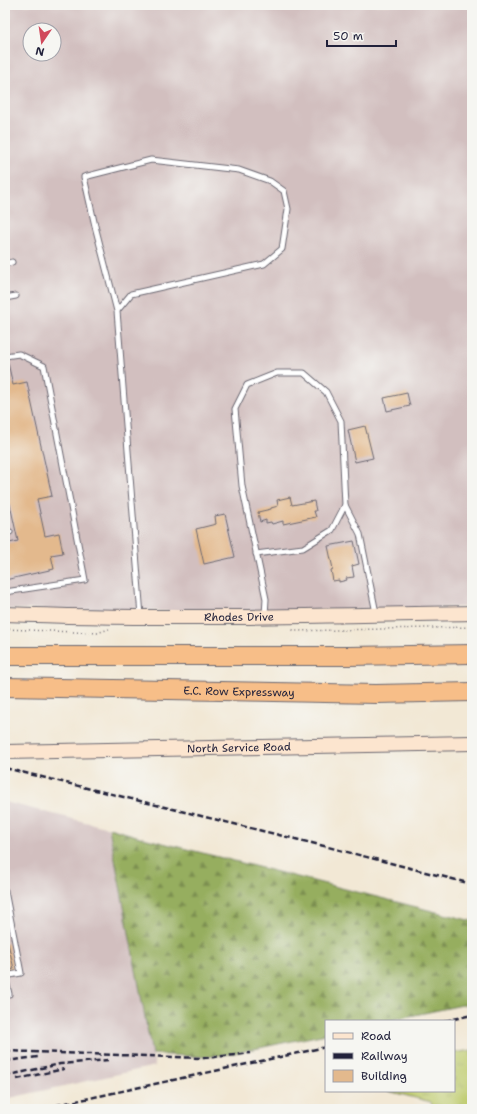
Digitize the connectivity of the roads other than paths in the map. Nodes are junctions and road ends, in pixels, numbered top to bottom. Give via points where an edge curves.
1 (12, 262) dead end
2 (5, 264) edge
3 (16, 296) dead end
4 (5, 298) edge
5 (117, 311) junction
6 (5, 356) edge
7 (345, 505) junction
8 (256, 554) junction
9 (5, 592) edge
10 (472, 613) edge
11 (5, 614) edge
12 (376, 614) junction
13 (264, 616) junction
14 (141, 617) junction
15 (472, 654) edge
16 (5, 656) edge
17 (5, 687) edge
18 (472, 692) edge
19 (472, 743) edge
20 (5, 752) edge
21 (5, 891) edge
22 (5, 976) edge
23 (5, 994) edge

1 - 2 lane
3 - 4 lane
5 - 5 lane via 130,294 264,264 282,249 288,209 284,191 270,181 239,170 151,160 84,177
5 - 14 lane
6 - 9 lane via 19,354 44,366 86,580
7 - 8 lane via 332,530 303,548
7 - 8 lane via 341,421 326,392 304,373 277,373 247,385 234,410 242,486
7 - 12 lane via 360,534
8 - 13 lane via 266,599
10 - 12 street, Rhodes Drive
11 - 14 street, Rhodes Drive
12 - 13 street, Rhodes Drive
13 - 14 street, Rhodes Drive
15 - 16 highway
17 - 18 highway, E.C. Row Expressway via 376,694
19 - 20 street, North Service Road
21 - 22 lane via 21,974
22 - 23 lane via 9,994

